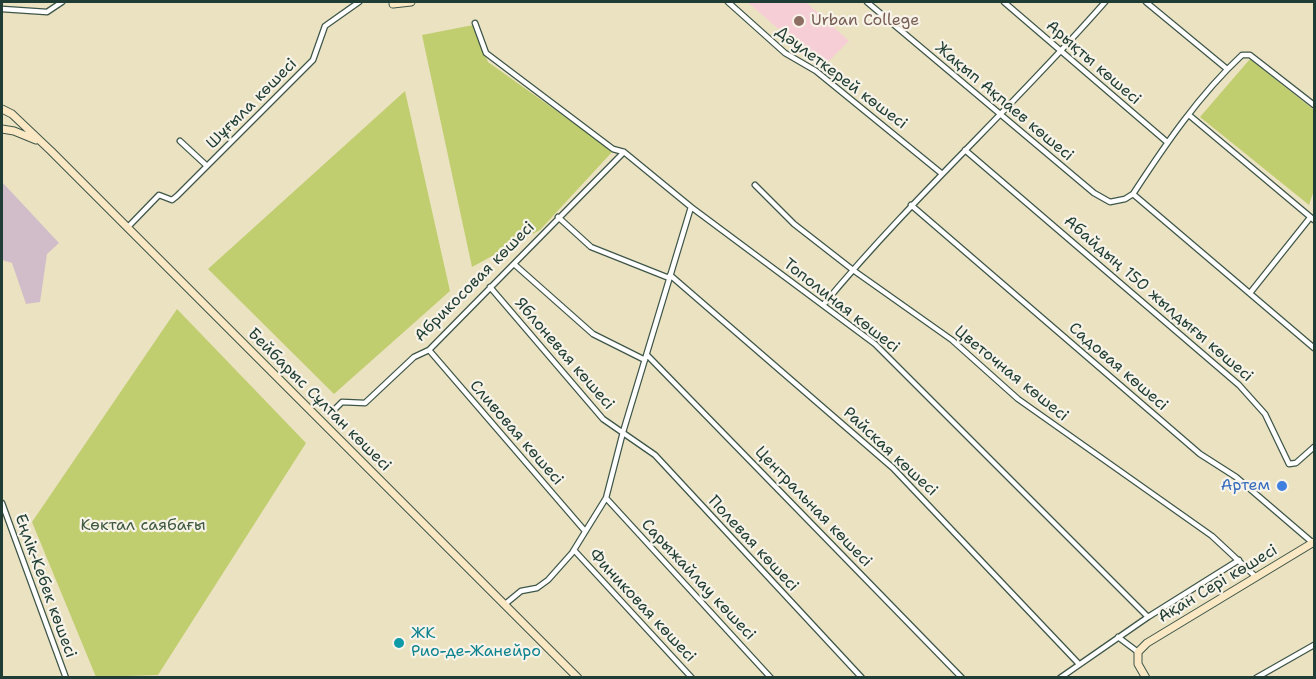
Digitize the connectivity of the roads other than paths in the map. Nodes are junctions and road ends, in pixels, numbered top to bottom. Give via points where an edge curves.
1 (62, 2) edge
2 (359, 2) edge
3 (411, 2) edge
4 (728, 2) edge
5 (867, 2) edge
6 (1004, 2) edge
7 (1105, 2) edge
8 (1146, 2) edge
9 (392, 3) edge
10 (2, 9) edge
11 (475, 23) dead end
12 (1060, 52) junction
13 (1227, 69) junction
14 (1314, 105) edge
15 (2, 109) edge
16 (1189, 115) junction
17 (1000, 116) junction
18 (2, 129) edge
19 (180, 141) dead end
20 (41, 142) junction
21 (1167, 142) junction
22 (965, 150) junction
23 (624, 152) junction
24 (207, 166) junction
25 (941, 173) junction
26 (755, 185) dead end
27 (1133, 194) junction
28 (911, 205) junction
29 (691, 207) junction
30 (558, 217) junction
31 (1312, 218) edge
32 (127, 228) junction
33 (514, 264) junction
34 (852, 270) junction
35 (670, 276) junction
36 (490, 287) junction
37 (1250, 293) junction
38 (824, 304) junction
39 (1314, 348) edge
40 (429, 350) junction
41 (646, 358) junction
42 (335, 410) dead end
43 (623, 432) junction
44 (1314, 447) edge
45 (606, 498) junction
46 (2, 503) edge
47 (585, 531) junction
48 (1314, 543) edge
49 (574, 550) junction
50 (1239, 560) junction
51 (1256, 577) junction
52 (504, 605) junction
53 (1148, 617) junction
54 (1118, 637) junction
55 (1314, 645) edge
56 (1138, 652) junction
57 (1078, 663) junction
58 (66, 678) edge
59 (578, 678) edge
60 (692, 678) edge
61 (771, 678) edge
62 (862, 678) edge
63 (962, 678) edge
64 (1060, 678) edge
65 (1146, 678) edge
66 (1256, 678) edge

1 - 10 street via 46,12
2 - 24 street, Шұғыла көшесі via 322,30 313,60
3 - 9 street
4 - 25 street, Дәулеткерей көшесі via 785,53 824,77
5 - 17 street, Жақып Ақпаев көшесі
6 - 12 street, Арықты көшесі
7 - 12 street
8 - 13 street
11 - 23 street, Тополиная көшесі via 486,53 604,142
12 - 17 street
12 - 21 street, Арықты көшесі
13 - 14 street via 1248,54
13 - 16 street
15 - 20 street, Бейбарыс Сұлтан көшесі
16 - 21 street
16 - 31 street
17 - 22 street
17 - 27 street, Жақып Ақпаев көшесі via 1102,199 1118,201
18 - 20 street
19 - 24 street
20 - 32 street, Бейбарыс Сұлтан көшесі
21 - 27 street
22 - 25 street
22 - 44 street, Абайдың 150 жылдығы көшесі via 1239,385 1265,414 1289,464 1296,463
23 - 29 street, Тополиная көшесі
23 - 30 street, Абрикосовая көшесі
24 - 32 street, Шұғыла көшесі via 172,200 159,195
25 - 28 street
26 - 34 street, Цветочная көшесі via 794,224
27 - 37 street
28 - 34 street
28 - 48 street, Садовая көшесі via 1200,454 1236,477
29 - 35 street
29 - 38 street, Тополиная көшесі
30 - 33 street, Абрикосовая көшесі
30 - 35 street, Райская көшесі via 591,247
31 - 37 street
32 - 52 street, Бейбарыс Сұлтан көшесі
33 - 36 street, Абрикосовая көшесі
33 - 41 street, Центральная көшесі via 593,334
34 - 38 street
34 - 50 street, Цветочная көшесі via 952,340 1018,399 1212,536
35 - 41 street
35 - 57 street, Райская көшесі via 893,468
36 - 40 street, Абрикосовая көшесі
36 - 43 street, Яблоневая көшесі via 603,419
37 - 39 street
38 - 53 street, Тополиная көшесі via 874,344
40 - 42 street, Абрикосовая көшесі via 414,357 365,403 342,402
40 - 47 street, Сливовая көшесі
41 - 43 street
41 - 63 street, Центральная көшесі
43 - 45 street
43 - 62 street, Полевая көшесі via 655,455
45 - 47 street
45 - 61 street, Сарыжайлау көшесі
46 - 58 street, Еңлік-Кебек көшесі
47 - 49 street
48 - 51 street, Ақан Сері көшесі
49 - 52 street via 548,580 537,588 521,591
49 - 60 street, Финиковая көшесі
50 - 51 street, Цветочная көшесі
50 - 53 street
51 - 56 street, Ақан Сері көшесі
52 - 59 street, Бейбарыс Сұлтан көшесі
53 - 54 street
54 - 56 street
54 - 57 street
55 - 66 street
56 - 65 street via 1138,664
57 - 64 street

